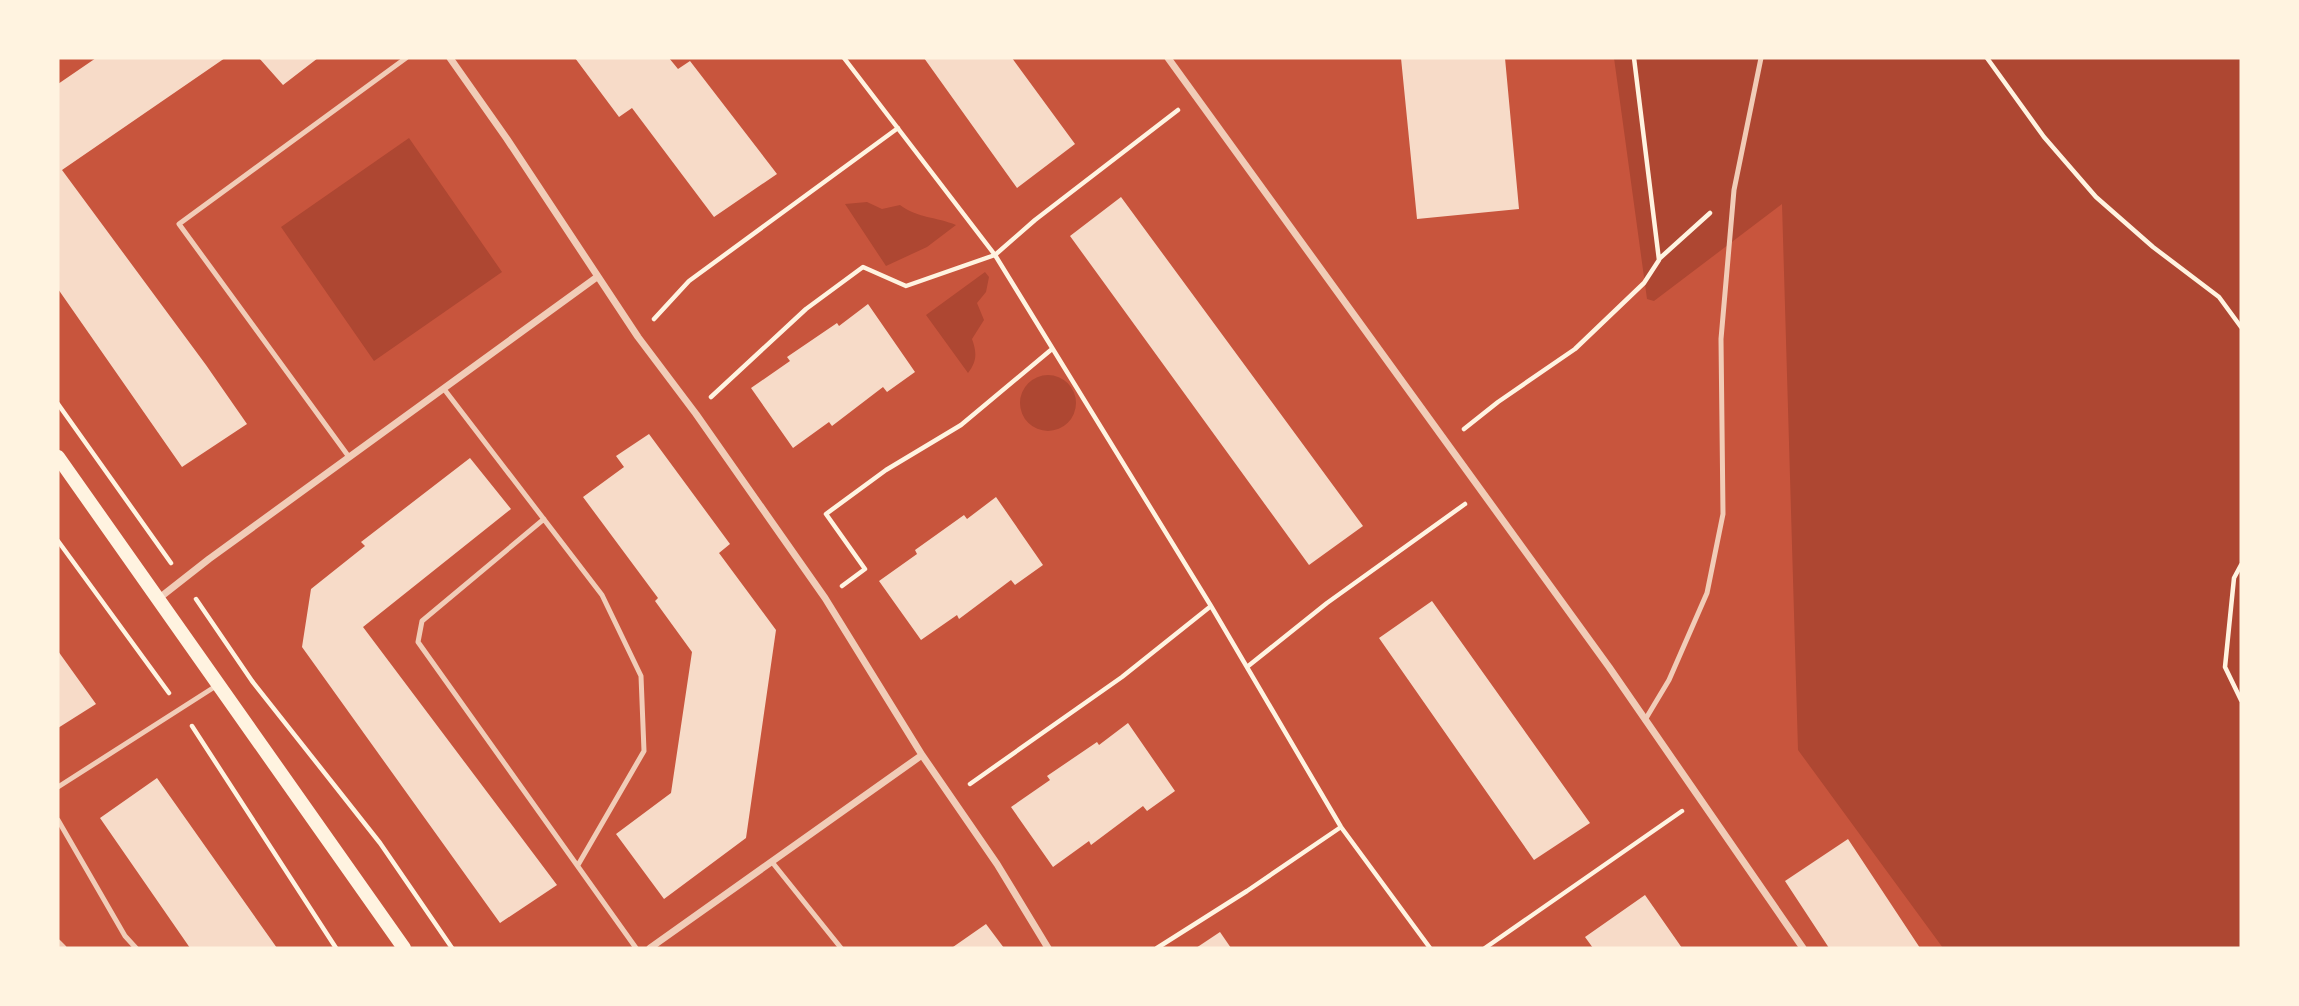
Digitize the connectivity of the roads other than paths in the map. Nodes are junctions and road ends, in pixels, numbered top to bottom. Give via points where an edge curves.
1 (406, 58) edge
2 (450, 58) edge
3 (1168, 58) edge
4 (1761, 58) edge
5 (597, 277) junction
6 (444, 388) junction
7 (58, 457) edge
8 (349, 457) junction
9 (544, 519) junction
10 (158, 598) junction
11 (218, 684) junction
12 (1645, 720) junction
13 (922, 755) junction
14 (58, 787) edge
15 (58, 820) edge
16 (772, 862) junction
17 (578, 865) junction
18 (58, 943) edge
19 (62, 948) edge
20 (136, 948) edge
21 (404, 948) edge
22 (636, 948) edge
23 (650, 948) edge
24 (841, 948) edge
25 (1048, 948) edge
26 (1803, 948) edge

1 - 8 lane via 179,224
2 - 5 street
3 - 12 street
4 - 12 lane via 1734,190 1721,339 1723,514 1707,593 1669,680
5 - 6 street
5 - 13 street via 825,598
6 - 8 street
6 - 9 lane
7 - 10 main road
8 - 10 street
9 - 17 lane via 602,595 641,677 644,751
9 - 17 lane via 422,621 418,642
10 - 11 main road
11 - 14 lane
11 - 21 main road
12 - 26 street
13 - 16 street
13 - 25 street
15 - 20 lane
16 - 23 street
16 - 24 lane
17 - 22 lane
18 - 19 street

